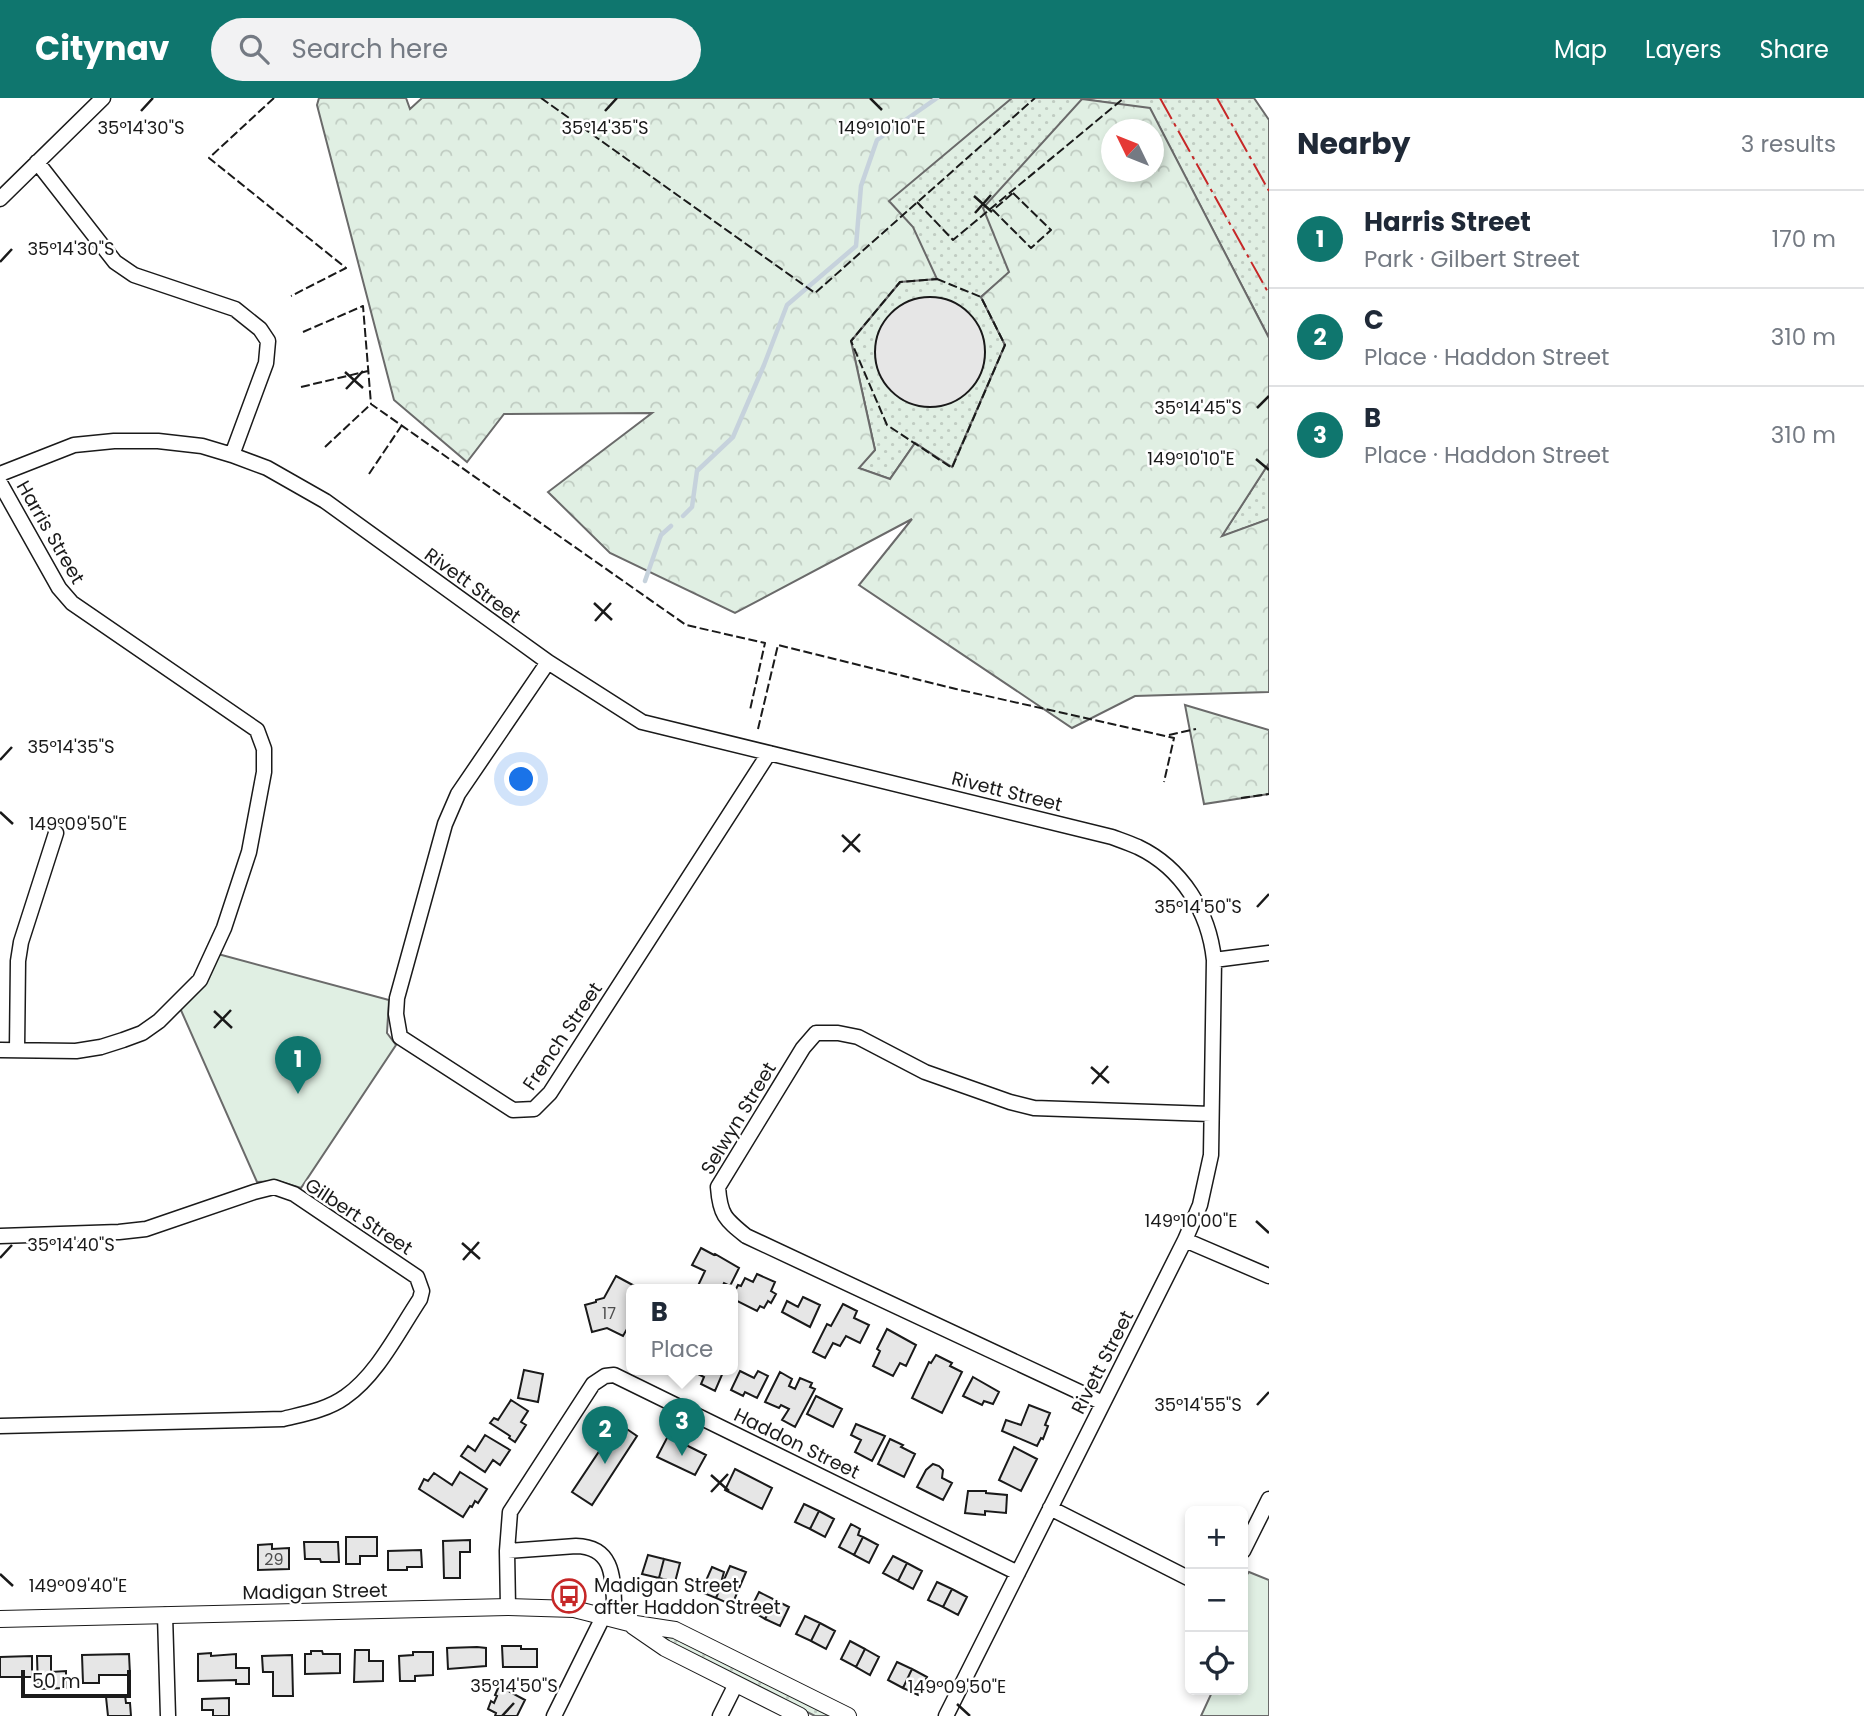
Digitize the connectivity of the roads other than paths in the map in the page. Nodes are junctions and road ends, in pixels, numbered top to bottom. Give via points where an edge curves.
1 (103, 98) edge
2 (37, 162) junction
3 (0, 199) edge
4 (232, 455) junction
5 (0, 474) edge
6 (0, 483) edge
7 (548, 662) junction
8 (769, 753) junction
9 (56, 833) dead end
10 (1269, 953) edge
11 (1214, 960) junction
12 (0, 1050) edge
13 (17, 1050) junction
14 (1212, 1114) junction
15 (0, 1236) edge
16 (1185, 1240) junction
17 (1269, 1276) edge
18 (1103, 1403) junction
19 (0, 1426) edge
20 (1269, 1499) edge
21 (1051, 1508) junction
22 (1248, 1541) edge
23 (507, 1550) junction
24 (1018, 1573) junction
25 (1185, 1575) edge
26 (508, 1607) junction
27 (165, 1615) junction
28 (0, 1619) edge
29 (616, 1619) junction
30 (736, 1684) junction
31 (168, 1716) edge
32 (554, 1716) edge
33 (720, 1716) edge
34 (800, 1716) edge
35 (848, 1716) edge
36 (946, 1716) edge

1 - 2 street
2 - 3 street
2 - 4 street via 115,262 134,275 235,309 268,341 267,363
4 - 5 street, Rivett Street via 202,446 114,441 74,445
4 - 7 street, Rivett Street via 267,468 324,501
6 - 13 street, Harris Street via 72,603 257,730 264,749 250,852 200,980 159,1021 123,1040 76,1051
7 - 8 street, Rivett Street via 642,722
7 - 8 street, French Street via 458,794 397,998 400,1037 513,1110 534,1109 550,1093
8 - 11 street, Rivett Street via 1112,836 1139,847 1171,870 1191,893 1205,920
9 - 13 street via 21,942
10 - 11 street
11 - 14 street, Rivett Street
12 - 13 street, Harris Street
14 - 16 street, Rivett Street via 1211,1155 1200,1205
14 - 18 street, Selwyn Street via 1034,1108 925,1073 858,1037 816,1033 718,1187 719,1206 728,1222 746,1236
15 - 19 street, Gilbert Street via 146,1229 274,1187 294,1194 417,1277 422,1291 369,1376 343,1398 319,1409 283,1419
16 - 17 street
16 - 18 street, Rivett Street
18 - 21 street, Rivett Street
20 - 22 street
21 - 24 street, Rivett Street
21 - 25 street
23 - 24 street, Haddon Street via 510,1512 593,1384 614,1375
23 - 26 street, Haddon Street
23 - 29 street via 595,1549 610,1565
24 - 36 street, Rivett Street
26 - 27 street, Madigan Street
26 - 29 street, Madigan Street via 574,1609
27 - 28 street, Madigan Street
27 - 31 street
29 - 30 street, Madigan Street
29 - 32 street
29 - 35 street, Madigan Street via 675,1630
30 - 33 street
30 - 34 street, Madigan Street

